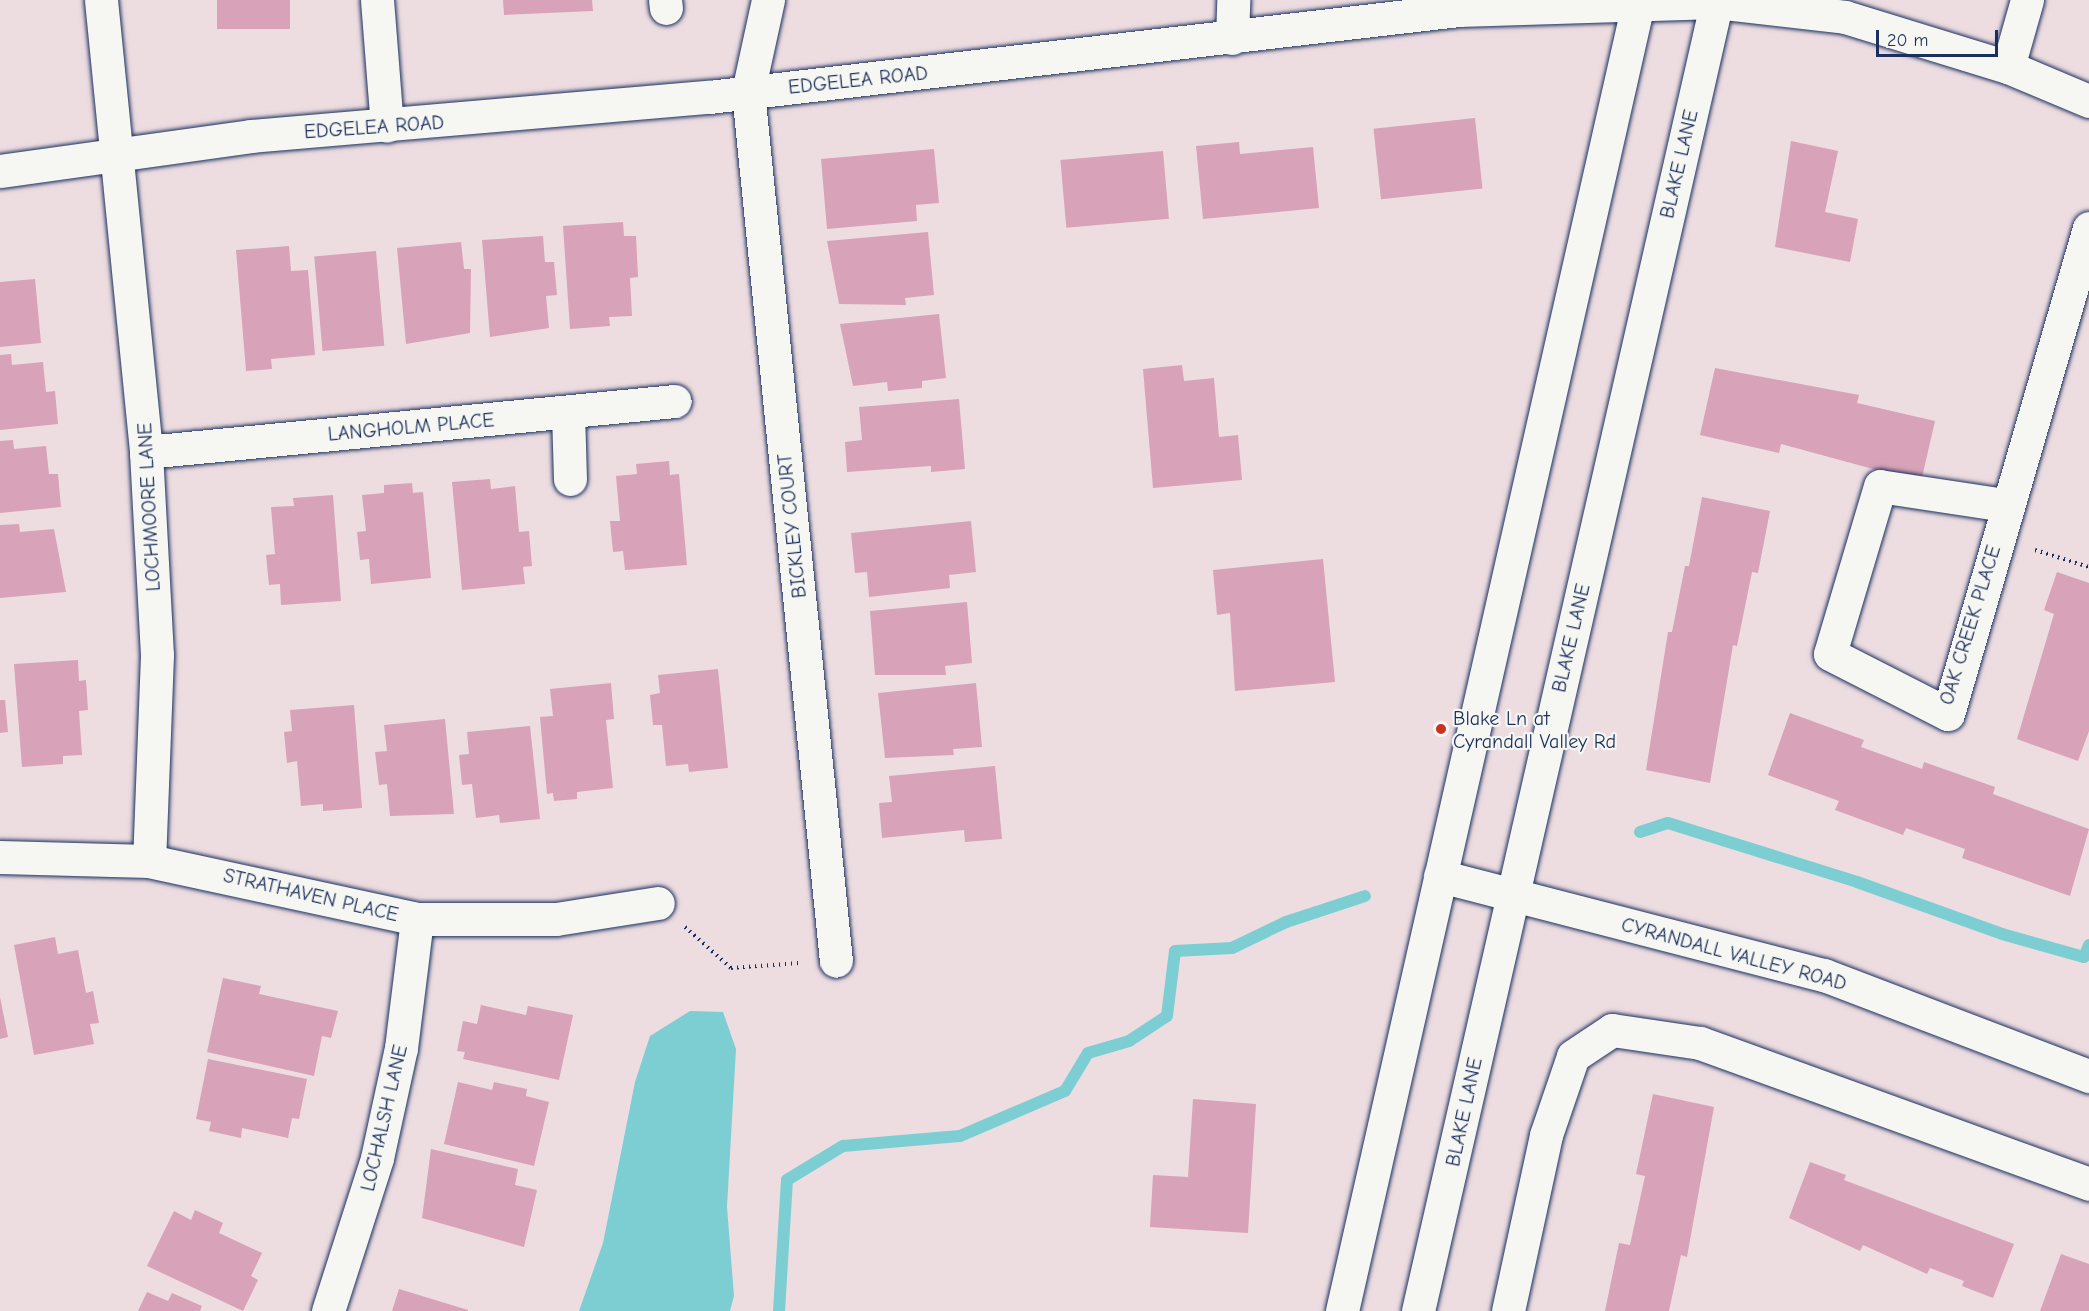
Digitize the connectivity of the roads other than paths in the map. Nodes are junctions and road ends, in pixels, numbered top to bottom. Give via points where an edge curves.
1 (101, 0) edge
2 (377, 0) edge
3 (768, 0) edge
4 (1233, 0) edge
5 (2027, 0) edge
6 (1717, 1) edge
7 (1638, 3) edge
8 (1232, 38) junction
9 (2008, 67) junction
10 (748, 92) junction
11 (2089, 101) edge
12 (387, 126) junction
13 (118, 154) junction
14 (0, 171) edge
15 (2089, 228) edge
16 (675, 401) dead end
17 (568, 412) junction
18 (146, 452) junction
19 (570, 479) dead end
20 (2005, 505) junction
21 (0, 857) edge
22 (149, 861) junction
23 (1440, 876) junction
24 (1512, 895) junction
25 (658, 903) road end
26 (417, 919) junction
27 (836, 961) road end
28 (2089, 1076) edge
29 (2089, 1185) edge
30 (328, 1311) edge
31 (1342, 1311) edge
32 (1418, 1311) edge
33 (1508, 1311) edge

1 - 13 street, LOCHMOORE LANE
2 - 12 street
3 - 10 street, BICKLEY COURT
4 - 8 street
5 - 9 street
6 - 7 street, EDGELEA ROAD
6 - 9 street, EDGELEA ROAD via 1845,16
6 - 24 street, BLAKE LANE
7 - 8 street, EDGELEA ROAD via 1459,10
7 - 23 street
8 - 10 street, EDGELEA ROAD
9 - 11 street, EDGELEA ROAD
10 - 12 street, EDGELEA ROAD
10 - 27 street, BICKLEY COURT
12 - 13 street, EDGELEA ROAD via 250,136
13 - 14 street, EDGELEA ROAD
13 - 18 street, LOCHMOORE LANE
15 - 20 street, OAK CREEK PLACE
16 - 17 street, LANGHOLM PLACE
17 - 18 street, LANGHOLM PLACE
17 - 19 street
18 - 22 street, LOCHMOORE LANE via 157,655
20 - 20 street, OAK CREEK PLACE via 1948,714 1830,654 1880,486
21 - 22 street, STRATHAVEN PLACE
22 - 26 street, STRATHAVEN PLACE
23 - 24 street, CYRANDALL VALLEY ROAD
23 - 31 street
24 - 28 street, CYRANDALL VALLEY ROAD via 1824,975
24 - 32 street, BLAKE LANE
25 - 26 street, STRATHAVEN PLACE via 556,919
26 - 30 street, LOCHALSH LANE via 401,1048 377,1158
29 - 33 street via 1700,1043 1612,1030 1573,1056 1546,1135

